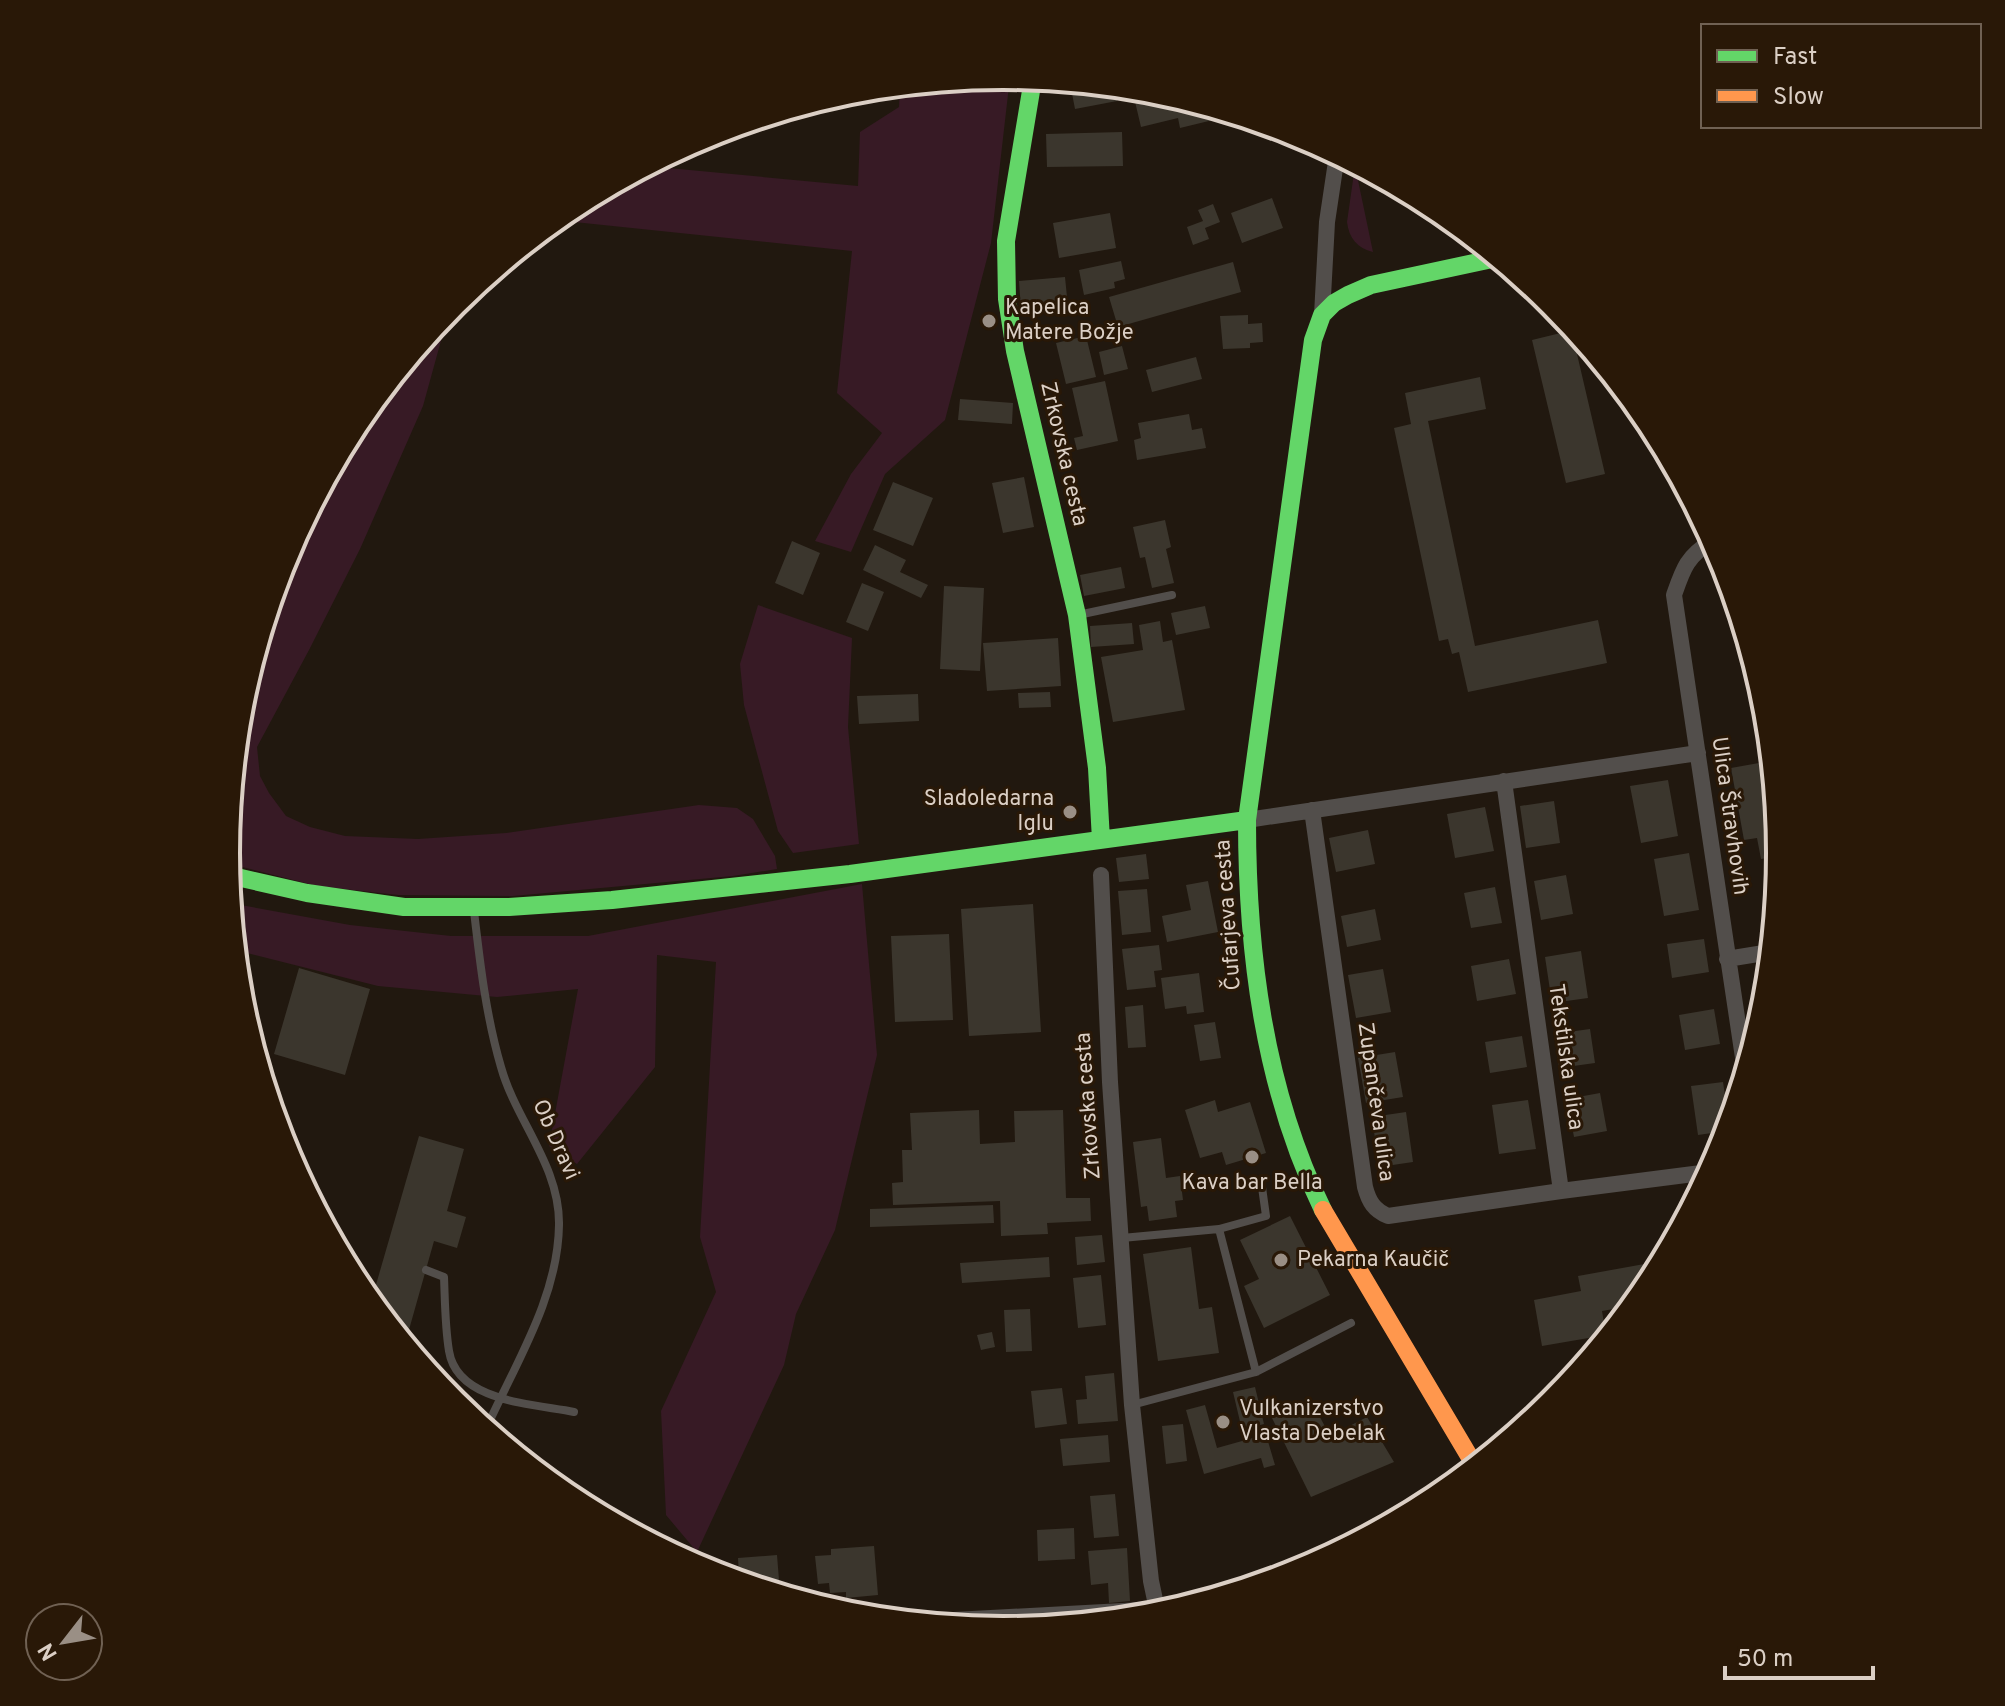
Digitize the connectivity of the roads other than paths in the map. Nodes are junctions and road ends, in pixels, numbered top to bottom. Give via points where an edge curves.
1 (1031, 91) edge
2 (1335, 167) edge
3 (1483, 261) edge
4 (1322, 315) junction
5 (1701, 547) edge
6 (1172, 595) dead end
7 (1077, 615) junction
8 (1698, 753) junction
9 (1504, 781) junction
10 (1312, 810) junction
11 (1247, 820) junction
12 (1101, 840) junction
13 (1101, 875) dead end
14 (240, 878) edge
15 (474, 907) junction
16 (1759, 954) edge
17 (1727, 959) junction
18 (1741, 1046) edge
19 (1694, 1174) edge
20 (1261, 1180) dead end
21 (1561, 1191) junction
22 (1219, 1229) junction
23 (1122, 1238) junction
24 (426, 1270) dead end
25 (1351, 1323) dead end
26 (1256, 1372) junction
27 (500, 1398) junction
28 (1132, 1405) junction
29 (574, 1412) dead end
30 (491, 1419) edge
31 (1469, 1456) edge
32 (1155, 1600) edge

1 - 7 street, Zrkovska cesta via 1006,241 1007,299
2 - 4 street
3 - 4 street via 1371,285
4 - 11 street, Čufarjeva cesta via 1313,340
5 - 8 street, Ulica Štravhovih via 1683,569 1674,595
6 - 7 lane
7 - 12 street, Zrkovska cesta
8 - 9 street
8 - 17 street, Ulica Štravhovih
9 - 10 street
9 - 21 street, Tekstilska ulica
10 - 11 street
10 - 21 street, Zupančeva ulica via 1368,1200 1388,1216
11 - 12 street
11 - 31 street, Čufarjeva cesta via 1254,963 1288,1123 1319,1201
12 - 15 street via 612,900
13 - 23 street, Zrkovska cesta
14 - 15 street via 404,907
15 - 27 lane, Ob Dravi via 483,988 500,1065 542,1154 556,1194 559,1225 541,1314
16 - 17 street
17 - 18 street, Ulica Štravhovih
19 - 21 street
20 - 22 lane via 1266,1216
22 - 23 lane
22 - 26 lane
23 - 28 street, Zrkovska cesta
24 - 27 lane via 444,1277 449,1354 458,1374
25 - 26 lane
26 - 28 lane
27 - 29 lane
27 - 30 lane, Ob Dravi
28 - 32 street, Zrkovska cesta

